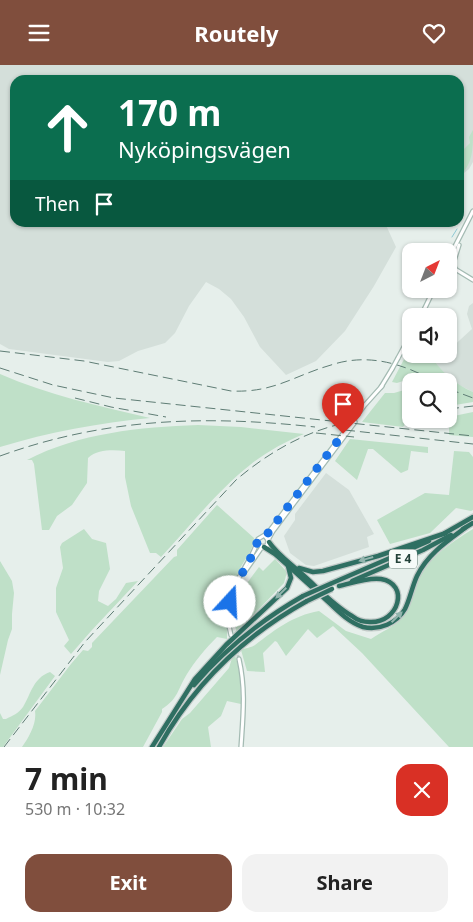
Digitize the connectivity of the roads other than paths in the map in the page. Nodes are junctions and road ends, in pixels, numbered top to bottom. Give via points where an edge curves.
1 (473, 211) edge
2 (463, 233) junction
3 (457, 243) edge
4 (458, 249) edge
5 (458, 270) edge
6 (458, 275) edge
7 (466, 276) junction
8 (473, 280) edge
9 (402, 351) edge
10 (382, 386) junction
11 (473, 517) edge
12 (473, 523) edge
13 (465, 528) junction
14 (446, 533) junction
15 (265, 536) junction
16 (268, 541) junction
17 (257, 543) junction
18 (263, 547) junction
19 (290, 565) junction
20 (236, 584) junction
21 (339, 586) junction
22 (331, 587) junction
23 (305, 599) junction
24 (231, 635) tunnel mouth
25 (239, 659) tunnel mouth
26 (177, 708) junction
27 (152, 747) edge
28 (159, 747) edge
29 (241, 747) edge

1 - 2 main road
2 - 3 main road
2 - 4 main road
5 - 7 main road
6 - 7 main road
7 - 8 main road
9 - 10 main road, bridge
10 - 15 main road
10 - 16 main road
11 - 14 highway, E 4
12 - 13 highway, E 4
19 -> 13 highway via 352,622 363,627 379,627 401,614 423,565 436,550
13 - 21 highway, E 4 via 424,550
14 -> 19 highway via 318,572
14 - 22 highway, E 4
15 - 16 main road
15 - 17 main road via 259,537
16 - 18 main road
16 - 19 highway
17 - 18 main road
17 - 20 main road
18 - 19 highway
18 - 20 main road
19 - 21 highway via 346,613 361,621 385,619 397,606 397,592 384,580 370,579
19 -> 26 highway via 291,577 287,588 210,661
20 - 24 main road via 229,607
21 - 22 highway, E 4
22 - 23 highway, E 4, bridge
23 - 26 highway, E 4 via 280,610 241,638 210,667
23 - 28 highway, E 4 via 222,663 185,706
25 - 29 main road via 244,678
26 - 27 highway, E 4

